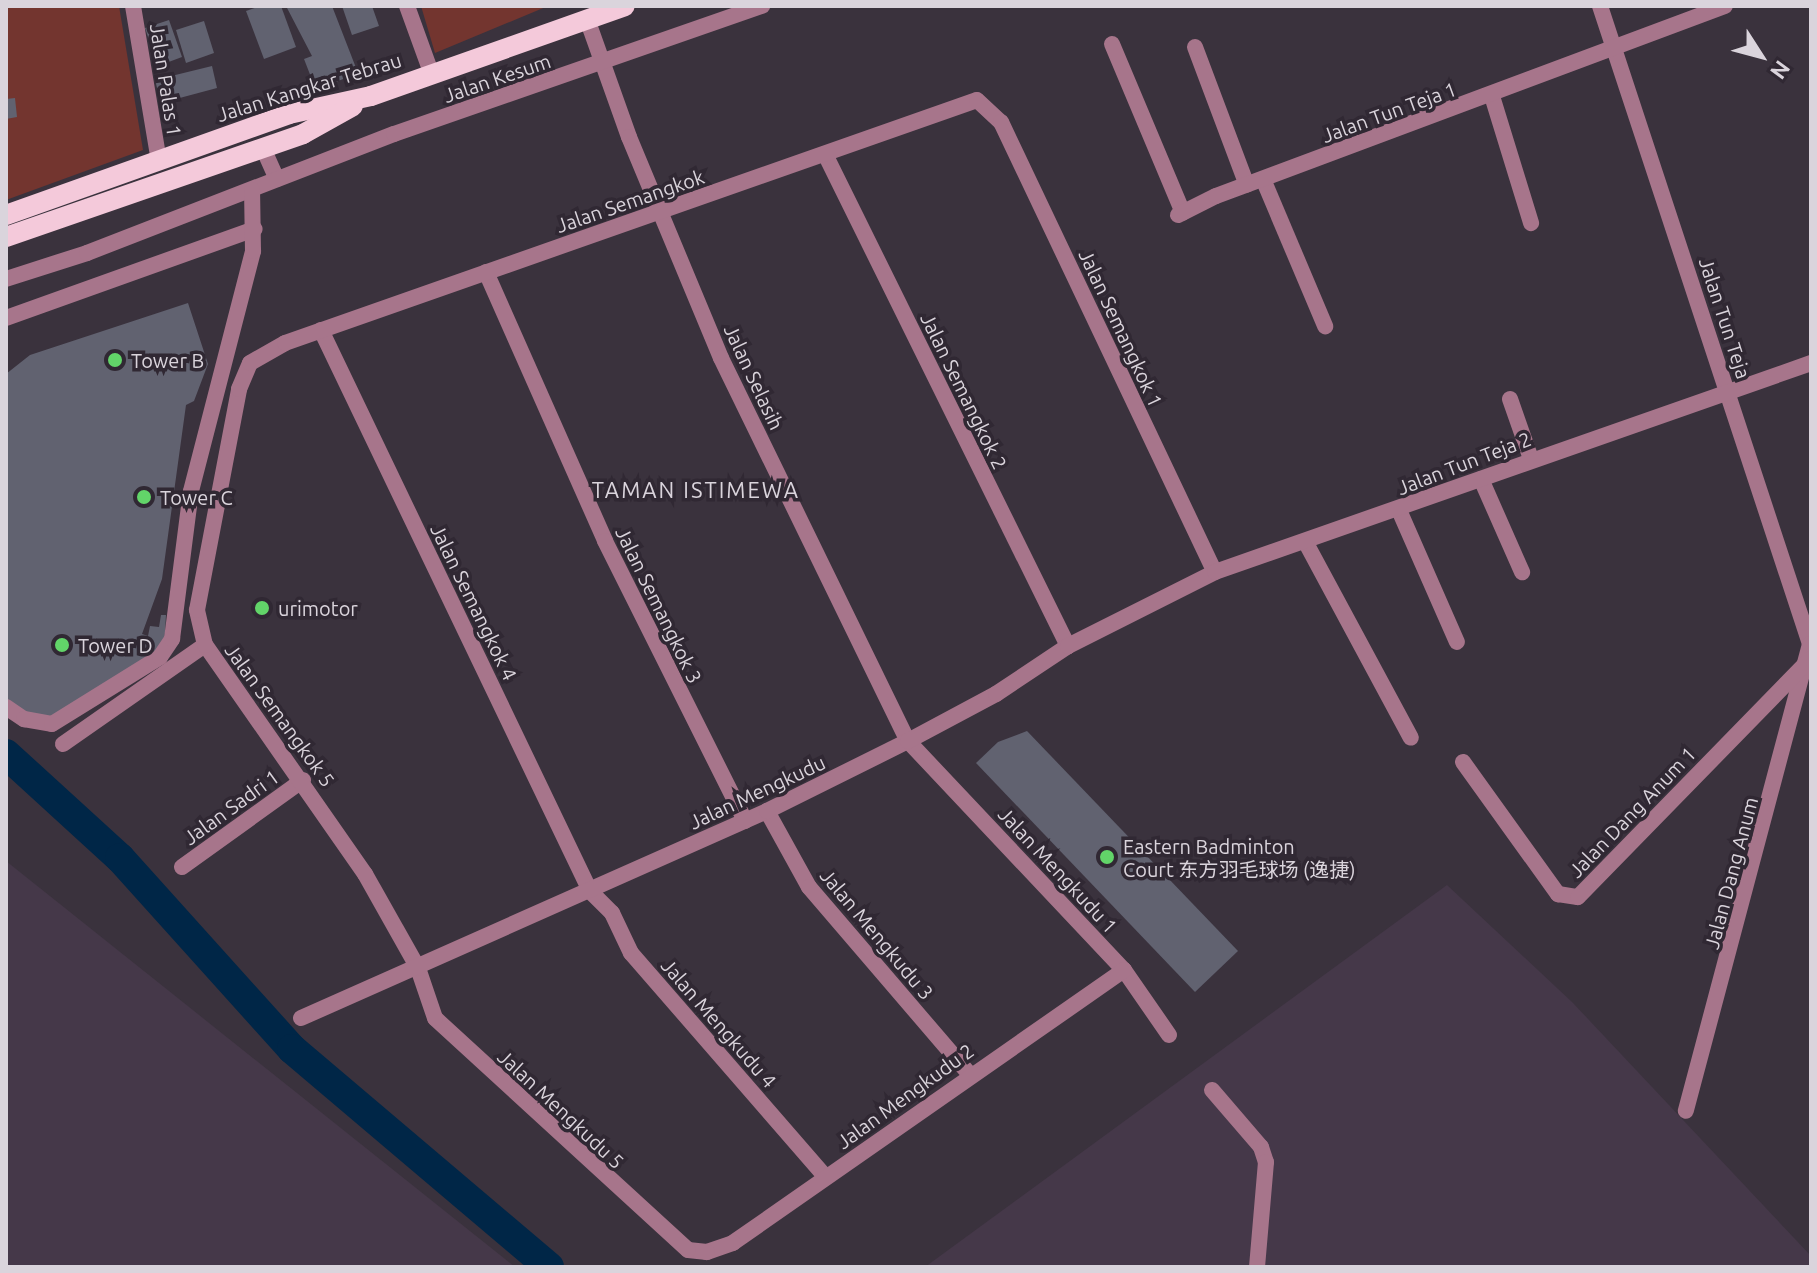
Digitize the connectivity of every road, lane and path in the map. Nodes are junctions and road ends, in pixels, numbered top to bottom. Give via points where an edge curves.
1 (133, 6) edge
2 (407, 6) edge
3 (625, 6) edge
4 (762, 6) edge
5 (1600, 6) edge
6 (1725, 6) edge
7 (587, 19) junction
8 (1112, 44) dead end
9 (1195, 47) dead end
10 (1614, 47) junction
11 (602, 64) junction
12 (432, 75) junction
13 (371, 96) junction
14 (1492, 96) junction
15 (987, 105) joint
16 (263, 148) junction
17 (825, 154) junction
18 (159, 161) junction
19 (277, 179) junction
20 (1255, 182) junction
21 (252, 190) junction
22 (661, 213) junction
23 (6, 215) edge
24 (1531, 223) dead end
25 (255, 229) junction
26 (6, 237) edge
27 (486, 272) junction
28 (6, 279) edge
29 (6, 318) edge
30 (1325, 326) dead end
31 (321, 330) junction
32 (285, 343) joint
33 (1811, 363) edge
34 (1728, 391) junction
35 (1510, 399) dead end
36 (1531, 459) junction
37 (1481, 479) junction
38 (1399, 510) junction
39 (1306, 543) junction
40 (1215, 572) junction
41 (1522, 572) dead end
42 (1457, 642) dead end
43 (205, 645) junction
44 (1068, 646) junction
45 (1810, 649) edge
46 (6, 707) edge
47 (1411, 738) dead end
48 (908, 741) junction
49 (63, 744) dead end
50 (1463, 762) dead end
51 (303, 780) junction
52 (767, 811) junction
53 (745, 821) junction
54 (182, 867) dead end
55 (590, 891) junction
56 (418, 968) junction
57 (1124, 970) junction
58 (301, 1018) dead end
59 (1169, 1035) dead end
60 (969, 1074) junction
61 (1212, 1090) dead end
62 (1686, 1111) dead end
63 (826, 1177) junction
64 (707, 1252) joint
65 (1257, 1267) edge

1 - 18 street, Jalan Palas 1
2 - 12 street
3 - 7 main road, Jalan Kangkar Tebrau
4 - 11 street, Jalan Kesum
5 - 10 street, Jalan Tun Teja
6 - 10 street, Jalan Tun Teja 1
7 - 11 street, Jalan Selasih
7 - 12 main road, Jalan Kangkar Tebrau
8 - 20 street, Jalan Tun Teja 1 via 1180,214
9 - 20 street
10 - 14 street, Jalan Tun Teja 1
10 - 34 street, Jalan Tun Teja
11 - 19 street, Jalan Kesum
11 - 22 street, Jalan Selasih
12 - 13 main road, Jalan Kangkar Tebrau
13 - 16 main road via 303,134
13 - 18 main road, Jalan Kangkar Tebrau via 289,114
14 - 20 street, Jalan Tun Teja 1
14 - 24 street
15 - 17 street, Jalan Semangkok via 972,100
15 - 40 street, Jalan Semangkok 1 via 1001,122
16 - 19 street
16 - 26 main road
17 - 22 street, Jalan Semangkok
17 - 44 street, Jalan Semangkok 2
18 - 23 main road, Jalan Kangkar Tebrau
19 - 21 street, Jalan Kesum
20 - 30 street
21 - 25 street
21 - 28 street, Jalan Kesum
22 - 27 street, Jalan Semangkok
22 - 48 street, Jalan Selasih via 721,358
25 - 29 street
25 - 46 street via 191,491 174,630 166,650 52,724 24,719
27 - 31 street, Jalan Semangkok
27 - 53 street, Jalan Semangkok 3 via 605,541
31 - 32 street, Jalan Semangkok
31 - 55 street, Jalan Semangkok 4
32 - 43 street, Jalan Semangkok 5 via 250,363 239,389 197,610
33 - 34 street, Jalan Tun Teja 2
34 - 36 street, Jalan Tun Teja 2
34 - 45 street, Jalan Tun Teja
35 - 36 street
36 - 37 street, Jalan Tun Teja 2
37 - 38 street, Jalan Tun Teja 2
37 - 41 street
38 - 39 street, Jalan Tun Teja 2
38 - 42 street
39 - 40 street, Jalan Tun Teja 2 via 1267,551
39 - 47 street
40 - 44 street, Jalan Mengkudu
43 - 49 street
43 - 51 street, Jalan Semangkok 5
44 - 48 street, Jalan Mengkudu via 996,694
45 - 50 street, Jalan Dang Anum 1 via 1578,897 1558,894
45 - 62 street, Jalan Dang Anum
48 - 52 street, Jalan Mengkudu
48 - 57 street, Jalan Mengkudu 1
51 - 54 street, Jalan Sadri 1
51 - 56 street, Jalan Semangkok 5
52 - 53 street, Jalan Mengkudu
52 - 60 street, Jalan Mengkudu 3 via 809,887
53 - 55 street, Jalan Mengkudu
55 - 56 street, Jalan Mengkudu
55 - 63 street, Jalan Mengkudu 4 via 612,913 631,953
56 - 58 street, Jalan Mengkudu
56 - 64 street, Jalan Mengkudu 5 via 435,1018 688,1250
57 - 59 street, Jalan Mengkudu 1
57 - 60 street, Jalan Mengkudu 2
60 - 63 street, Jalan Mengkudu 2
61 - 65 street via 1261,1147 1266,1162
63 - 64 street, Jalan Mengkudu 2 via 733,1243

